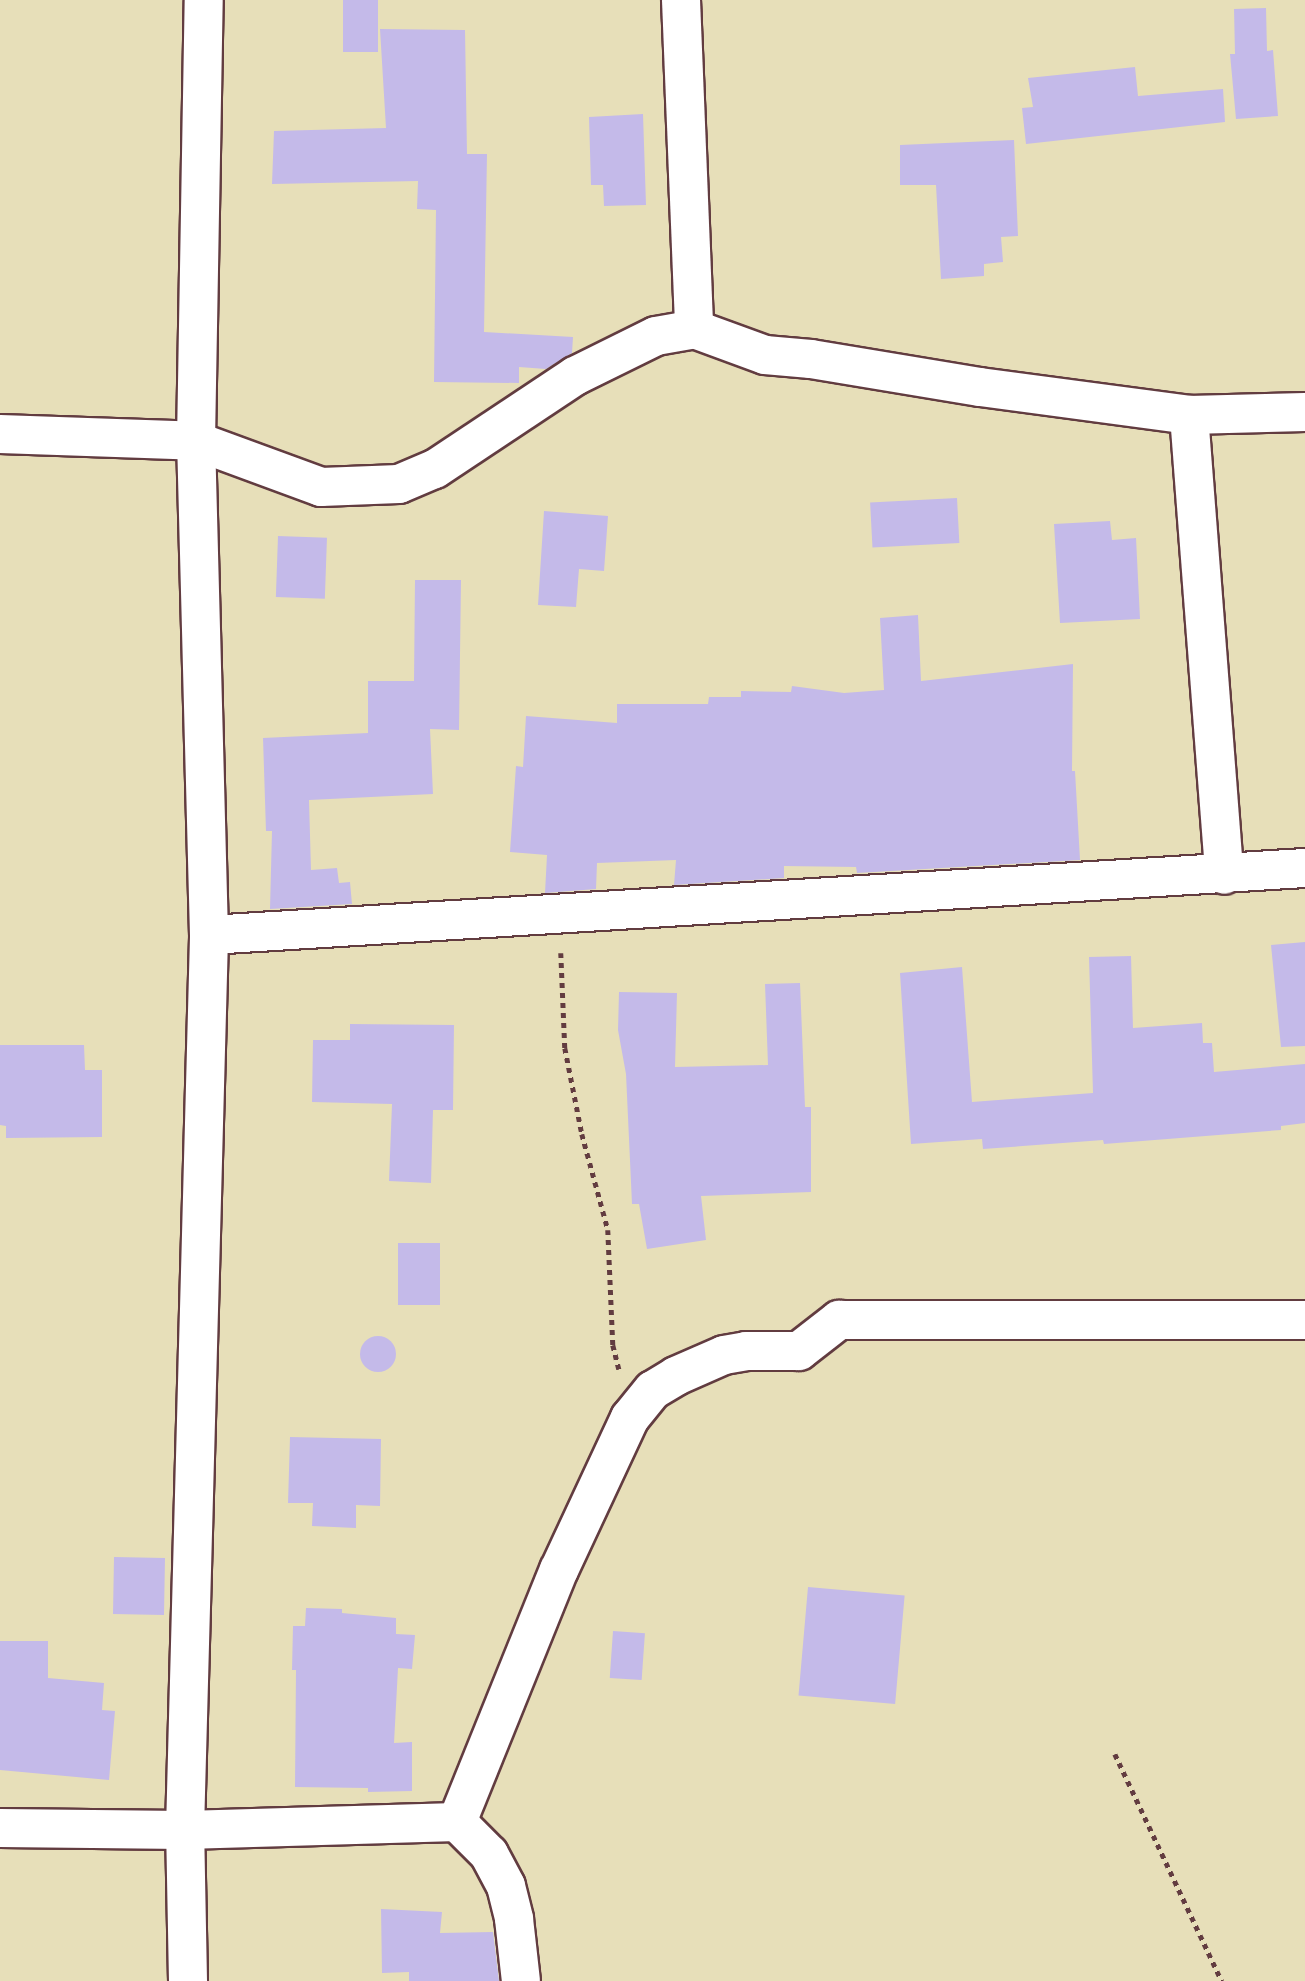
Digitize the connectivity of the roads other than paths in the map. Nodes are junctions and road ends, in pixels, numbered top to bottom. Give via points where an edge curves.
1 (204, 0) edge
2 (681, 0) edge
3 (694, 329) junction
4 (1305, 412) edge
5 (1189, 415) junction
6 (0, 434) edge
7 (196, 440) junction
8 (1305, 869) edge
9 (1224, 875) junction
10 (209, 935) junction
11 (1305, 1320) edge
12 (457, 1822) junction
13 (0, 1828) edge
14 (185, 1830) junction
15 (188, 1981) edge
16 (521, 1981) edge

1 - 7 street
2 - 3 street
3 - 5 street via 765,355
3 - 7 street via 656,336 575,376 435,469 399,484 321,487
4 - 5 street
5 - 9 street
6 - 7 street
7 - 10 street
8 - 9 street
9 - 10 street
10 - 14 street
11 - 12 street via 839,1320 799,1351 724,1355 653,1390 630,1418 559,1570
12 - 14 street
12 - 16 street via 489,1854 506,1886
13 - 14 street
14 - 15 street

